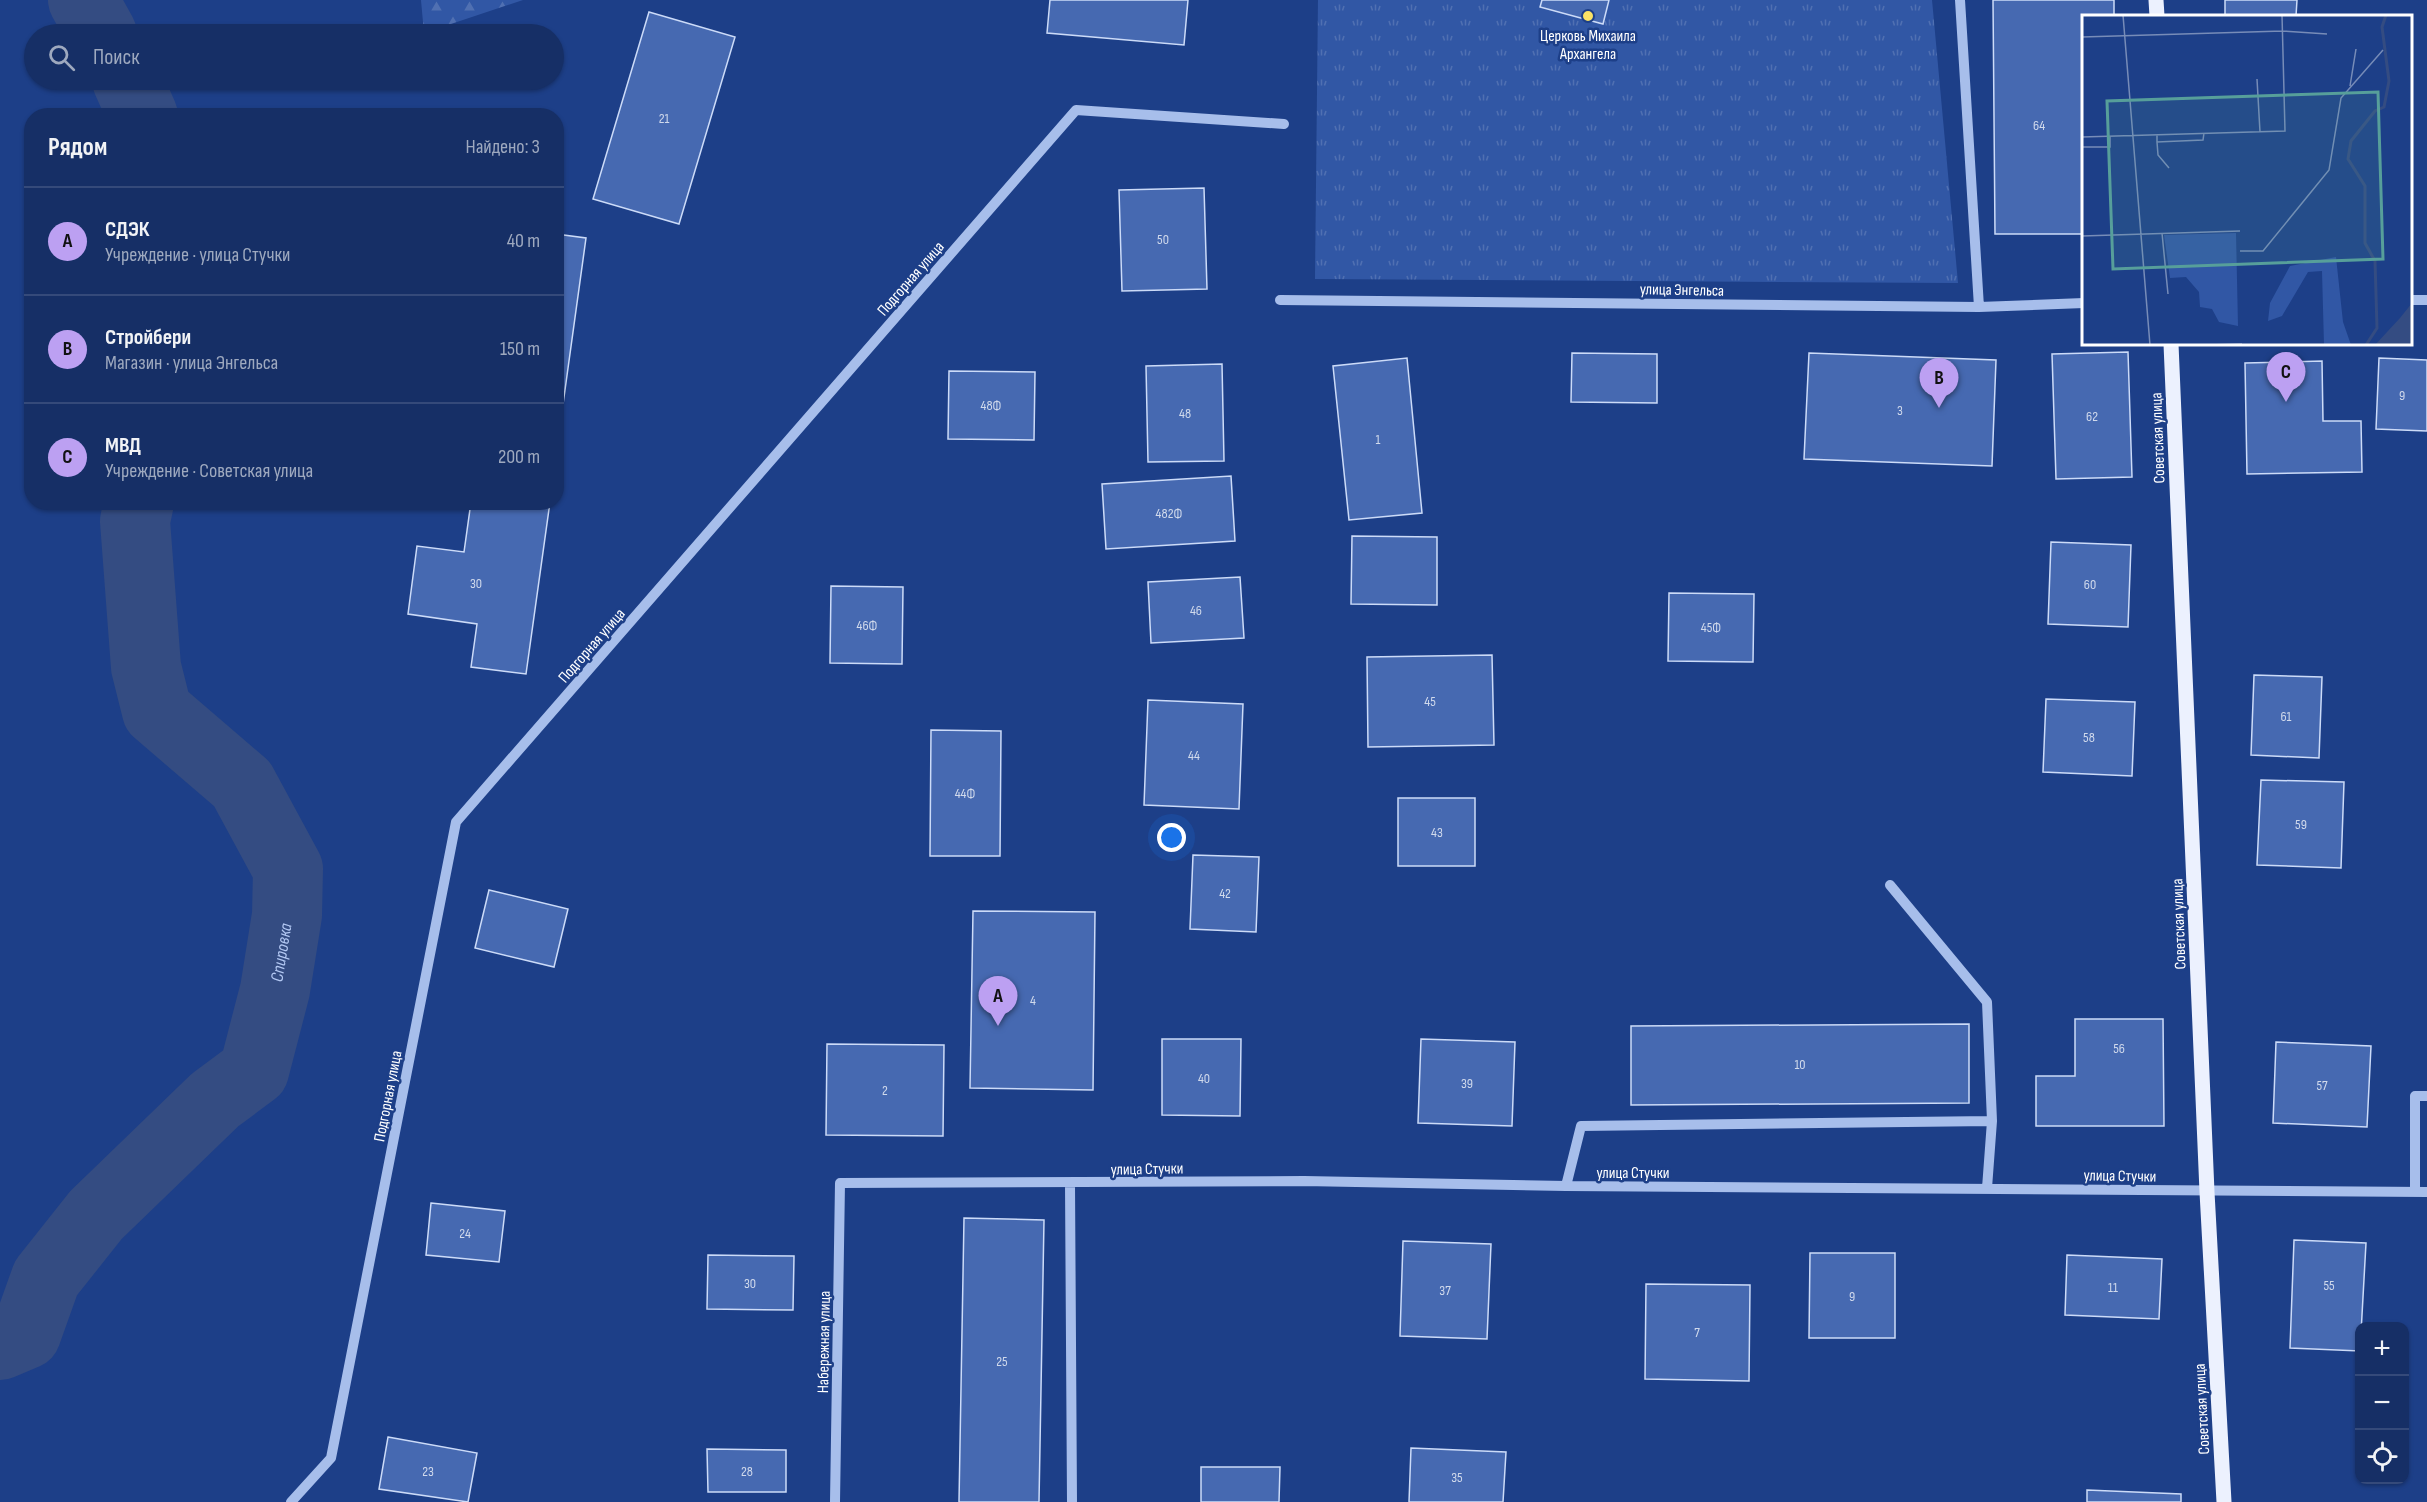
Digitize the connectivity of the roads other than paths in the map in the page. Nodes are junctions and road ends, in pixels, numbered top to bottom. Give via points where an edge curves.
1 (1960, 0) edge
2 (2156, 0) edge
3 (2157, 15) edge
4 (1284, 124) dead end
5 (1280, 300) dead end
6 (2082, 303) edge
7 (1979, 307) junction
8 (2171, 345) edge
9 (1890, 885) dead end
10 (2427, 1096) edge
11 (1992, 1121) junction
12 (840, 1183) joint
13 (1070, 1184) junction
14 (1566, 1186) junction
15 (1987, 1188) junction
16 (2207, 1192) junction
17 (2415, 1192) junction
18 (2427, 1192) edge
19 (291, 1502) edge
20 (835, 1502) edge
21 (1072, 1502) edge
22 (2224, 1502) edge

1 - 7 street
2 - 3 main road
4 - 19 street, Подгорная улица via 1076,111 456,822 331,1458
5 - 7 street, улица Энгельса
6 - 7 street, улица Энгельса
8 - 16 main road, Советская улица
9 - 11 street via 1987,1002
10 - 17 street via 2415,1096
11 - 14 street via 1581,1126
11 - 15 street
12 - 13 street, улица Стучки
12 - 20 street, Набережная улица
13 - 14 street, улица Стучки via 1304,1181
13 - 21 street
14 - 15 street, улица Стучки
15 - 16 street, улица Стучки
16 - 17 street, улица Стучки
16 - 22 main road, Советская улица
17 - 18 street, улица Стучки

